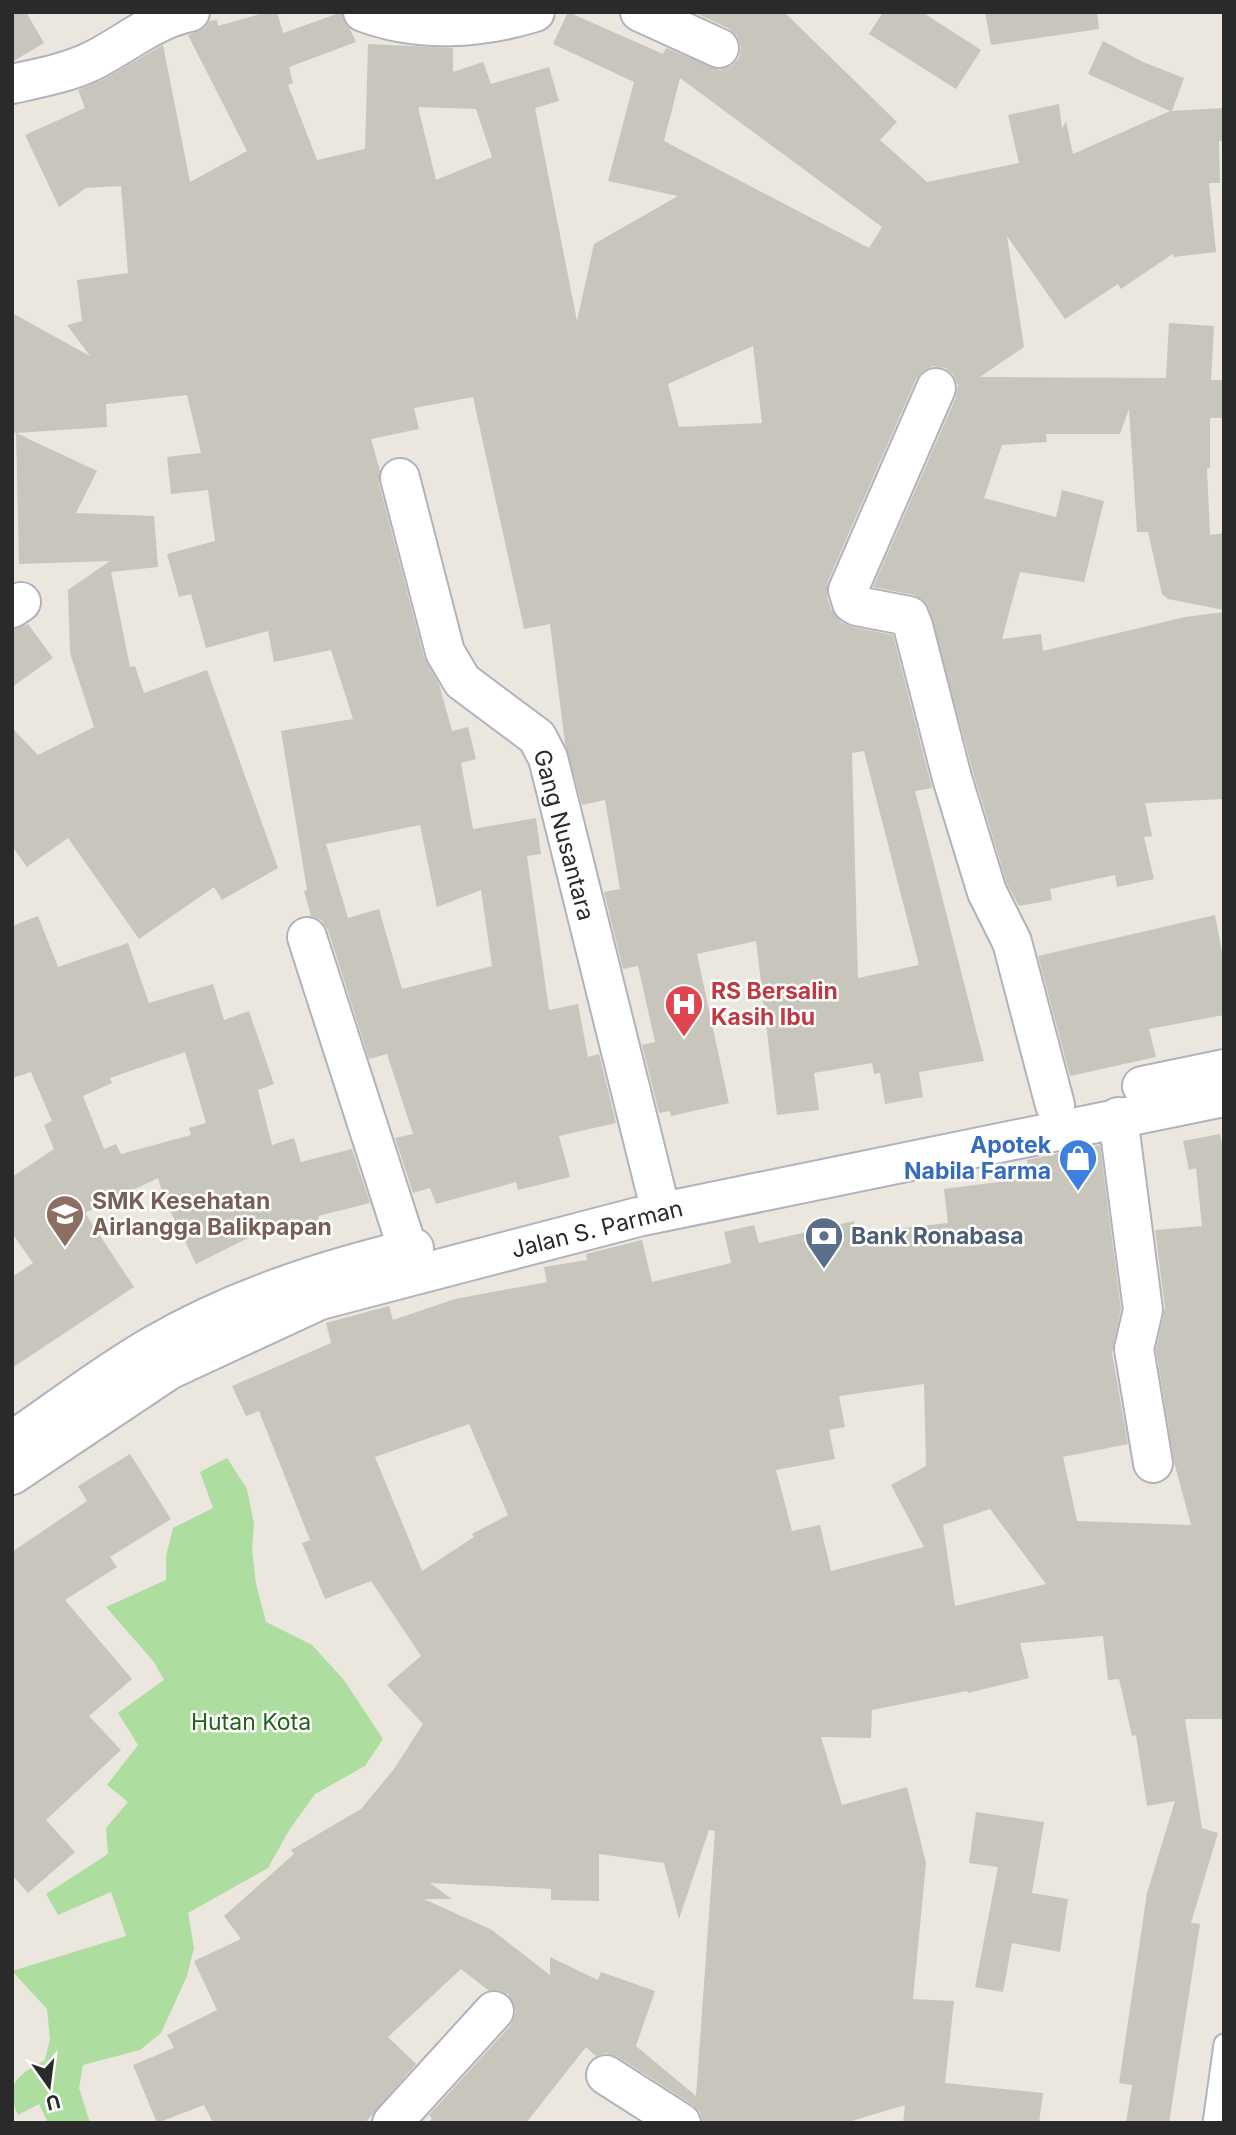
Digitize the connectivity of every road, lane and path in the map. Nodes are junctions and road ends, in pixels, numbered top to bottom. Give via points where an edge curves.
1 (190, 12) edge
2 (363, 12) edge
3 (535, 12) edge
4 (640, 12) edge
5 (719, 48) dead end
6 (12, 84) edge
7 (936, 388) dead end
8 (400, 478) dead end
9 (307, 937) dead end
10 (1224, 1069) edge
11 (1224, 1097) edge
12 (1055, 1105) junction
13 (1118, 1117) junction
14 (659, 1201) junction
15 (408, 1250) junction
16 (12, 1441) edge
17 (1153, 1463) dead end
18 (12, 1475) edge
19 (494, 2011) dead end
20 (1224, 2045) edge
21 (606, 2075) dead end
22 (392, 2123) edge
23 (681, 2123) edge
24 (1213, 2123) edge

1 - 6 street via 152,24 69,71
2 - 3 street via 439,27 471,26
4 - 5 street
7 - 12 street via 848,590 857,606 909,616 987,892 1012,942
8 - 14 street, Gang Nusantara via 445,652 462,681 537,737 548,758
9 - 15 street
10 - 12 street, Jalan S. Parman
11 - 13 street, Jalan S. Parman
12 - 14 street, Jalan S. Parman
13 - 14 street, Jalan S. Parman
13 - 17 street via 1143,1310 1134,1349
14 - 15 street, Jalan S. Parman
14 - 18 street, Jalan S. Parman via 320,1300 169,1370
15 - 16 street, Jalan S. Parman via 307,1275 166,1339
19 - 22 street
20 - 24 lane
21 - 23 street

